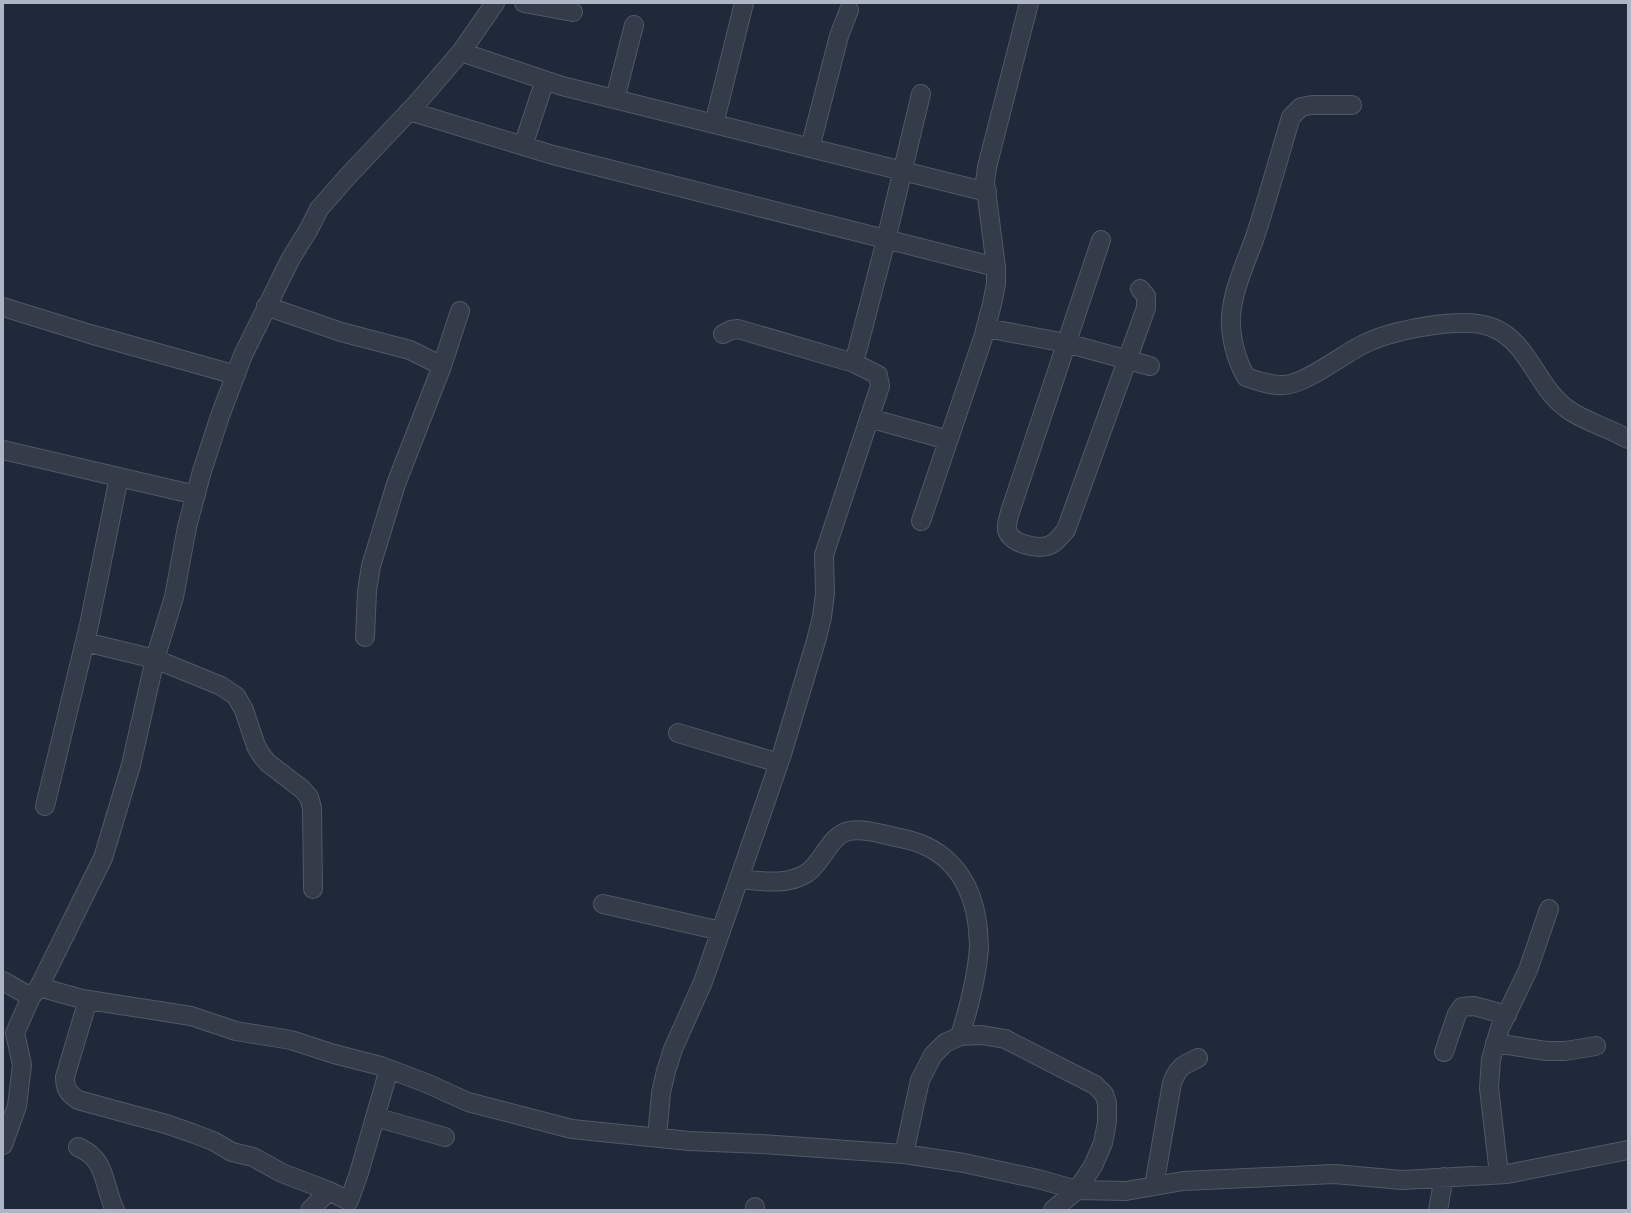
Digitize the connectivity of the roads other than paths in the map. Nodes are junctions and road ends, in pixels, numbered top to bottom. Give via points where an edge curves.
1 (495, 3) edge
2 (524, 3) edge
3 (744, 3) edge
4 (1029, 3) edge
5 (849, 10) dead end
6 (573, 12) dead end
7 (634, 25) dead end
8 (461, 52) junction
9 (545, 80) junction
10 (921, 94) dead end
11 (614, 99) junction
12 (1352, 105) dead end
13 (409, 111) junction
14 (714, 124) junction
15 (523, 146) junction
16 (810, 148) junction
17 (902, 172) junction
18 (987, 192) junction
19 (886, 240) junction
20 (1100, 240) dead end
21 (996, 267) junction
22 (1140, 290) dead end
23 (266, 306) junction
24 (3, 307) edge
25 (460, 311) dead end
26 (986, 328) junction
27 (723, 334) dead end
28 (1066, 343) junction
29 (1127, 360) junction
30 (854, 363) junction
31 (442, 366) junction
32 (1150, 366) dead end
33 (236, 375) junction
34 (869, 418) junction
35 (1628, 439) edge
36 (948, 440) junction
37 (3, 450) edge
38 (119, 477) junction
39 (196, 495) junction
40 (921, 521) dead end
41 (365, 636) dead end
42 (85, 642) junction
43 (155, 659) junction
44 (678, 733) dead end
45 (779, 763) junction
46 (45, 806) dead end
47 (739, 879) junction
48 (313, 889) dead end
49 (603, 904) dead end
50 (1549, 909) dead end
51 (721, 931) junction
52 (3, 981) edge
53 (35, 992) junction
54 (88, 1000) junction
55 (1507, 1014) junction
56 (960, 1036) junction
57 (9, 1037) edge
58 (1495, 1043) junction
59 (1596, 1046) dead end
60 (1444, 1052) dead end
61 (1198, 1058) dead end
62 (389, 1069) junction
63 (375, 1116) junction
64 (445, 1137) dead end
65 (657, 1138) junction
66 (3, 1145) edge
67 (78, 1147) dead end
68 (1628, 1150) edge
69 (904, 1154) junction
70 (1499, 1174) junction
71 (1444, 1177) junction
72 (1154, 1186) junction
73 (1077, 1190) junction
74 (329, 1191) junction
75 (349, 1205) edge
76 (115, 1210) edge
77 (310, 1210) edge
78 (1053, 1210) edge
79 (1438, 1210) edge

1 - 8 street
2 - 6 street
3 - 14 street
4 - 18 street via 991,145 987,167
5 - 16 street via 839,36
7 - 11 street
8 - 9 street
8 - 13 street
9 - 11 street
9 - 15 street
10 - 17 street
11 - 14 street
12 - 35 street via 1301,107 1291,117 1231,316 1240,367 1246,377 1259,382 1285,385 1299,382 1365,343 1437,325 1477,322 1505,334 1521,350 1547,390 1566,408
13 - 15 street
13 - 23 street via 319,209
14 - 16 street
15 - 19 street
16 - 17 street
17 - 18 street
17 - 19 street
18 - 21 street
19 - 21 street
19 - 30 street
20 - 28 street
21 - 26 street via 996,284
22 - 29 street via 1146,296 1146,308
23 - 31 street via 341,332 410,350
23 - 33 street
24 - 33 street
25 - 31 street
26 - 28 street
26 - 36 street
27 - 30 street via 738,329
28 - 29 street
28 - 29 street via 1006,528 1018,541 1037,548 1050,545 1066,530
29 - 32 street
30 - 34 street via 878,375 880,386
31 - 41 street via 396,484 371,566
33 - 39 street via 218,422
34 - 36 street
34 - 45 street via 824,555 825,593 822,617
36 - 40 street
37 - 38 street
38 - 39 street
38 - 42 street
39 - 43 street via 174,597
42 - 43 street
42 - 46 street
43 - 48 street via 221,686 236,696 262,756 309,797 312,808
43 - 53 street via 131,765 103,858
44 - 45 street
45 - 47 street
47 - 51 street
47 - 56 street via 776,882 807,873 840,835 848,831 860,830 926,845 957,870 968,888 976,918 979,946 969,1007
49 - 51 street
50 - 55 street via 1528,970
51 - 65 street via 666,1071 661,1093
52 - 53 street
53 - 54 street
53 - 57 street
54 - 62 street via 191,1016 236,1031 291,1040
54 - 74 street via 65,1077 68,1093 78,1100 192,1133
55 - 58 street
55 - 60 street via 1474,1006 1462,1008 1457,1014
56 - 69 street via 945,1043 933,1055 920,1080
56 - 73 street via 982,1035 1005,1039 1089,1082 1104,1094 1107,1103 1107,1122 1103,1143 1093,1166
57 - 66 street via 22,1065 17,1106
58 - 59 street via 1546,1051
58 - 70 street via 1489,1088
61 - 72 street via 1177,1071 1172,1082
62 - 63 street
62 - 65 street via 468,1102 572,1129
63 - 64 street
63 - 75 street
65 - 69 street
67 - 76 street via 98,1163
68 - 70 street
69 - 73 street via 964,1163
70 - 71 street
71 - 72 street via 1402,1180 1334,1174 1183,1181
71 - 79 street
72 - 73 street via 1126,1191
73 - 78 street
74 - 75 street
74 - 77 street

